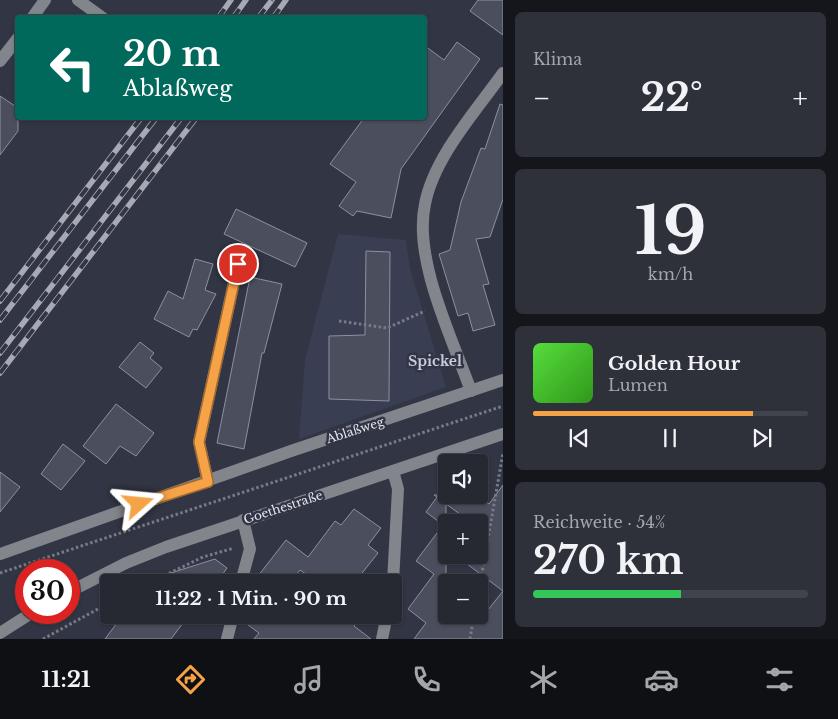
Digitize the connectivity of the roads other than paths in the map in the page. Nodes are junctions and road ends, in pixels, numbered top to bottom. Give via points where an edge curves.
1 (45, 0) edge
2 (78, 0) edge
3 (34, 15) edge
4 (99, 15) edge
5 (15, 42) edge
6 (0, 61) edge
7 (503, 73) edge
8 (238, 264) dead end
9 (503, 380) edge
10 (471, 391) junction
11 (503, 434) edge
12 (393, 471) junction
13 (208, 482) junction
14 (243, 520) junction
15 (0, 554) edge
16 (244, 574) edge
17 (393, 574) edge
18 (80, 587) edge
19 (15, 623) edge
20 (230, 624) edge
21 (385, 624) edge
22 (0, 633) edge
23 (226, 639) edge
24 (382, 639) edge

1 - 3 street
2 - 4 street
5 - 6 street
7 - 10 street via 454,141 433,181 425,204 422,229 428,267
8 - 13 street via 199,442
9 - 10 street, Ablaßweg
10 - 13 street, Ablaßweg
11 - 12 street, Goethestraße
12 - 14 street, Goethestraße
12 - 17 street via 398,489
13 - 15 street, Ablaßweg
14 - 16 street via 250,550
14 - 18 street, Goethestraße via 134,560
19 - 22 street
20 - 23 street
21 - 24 street

